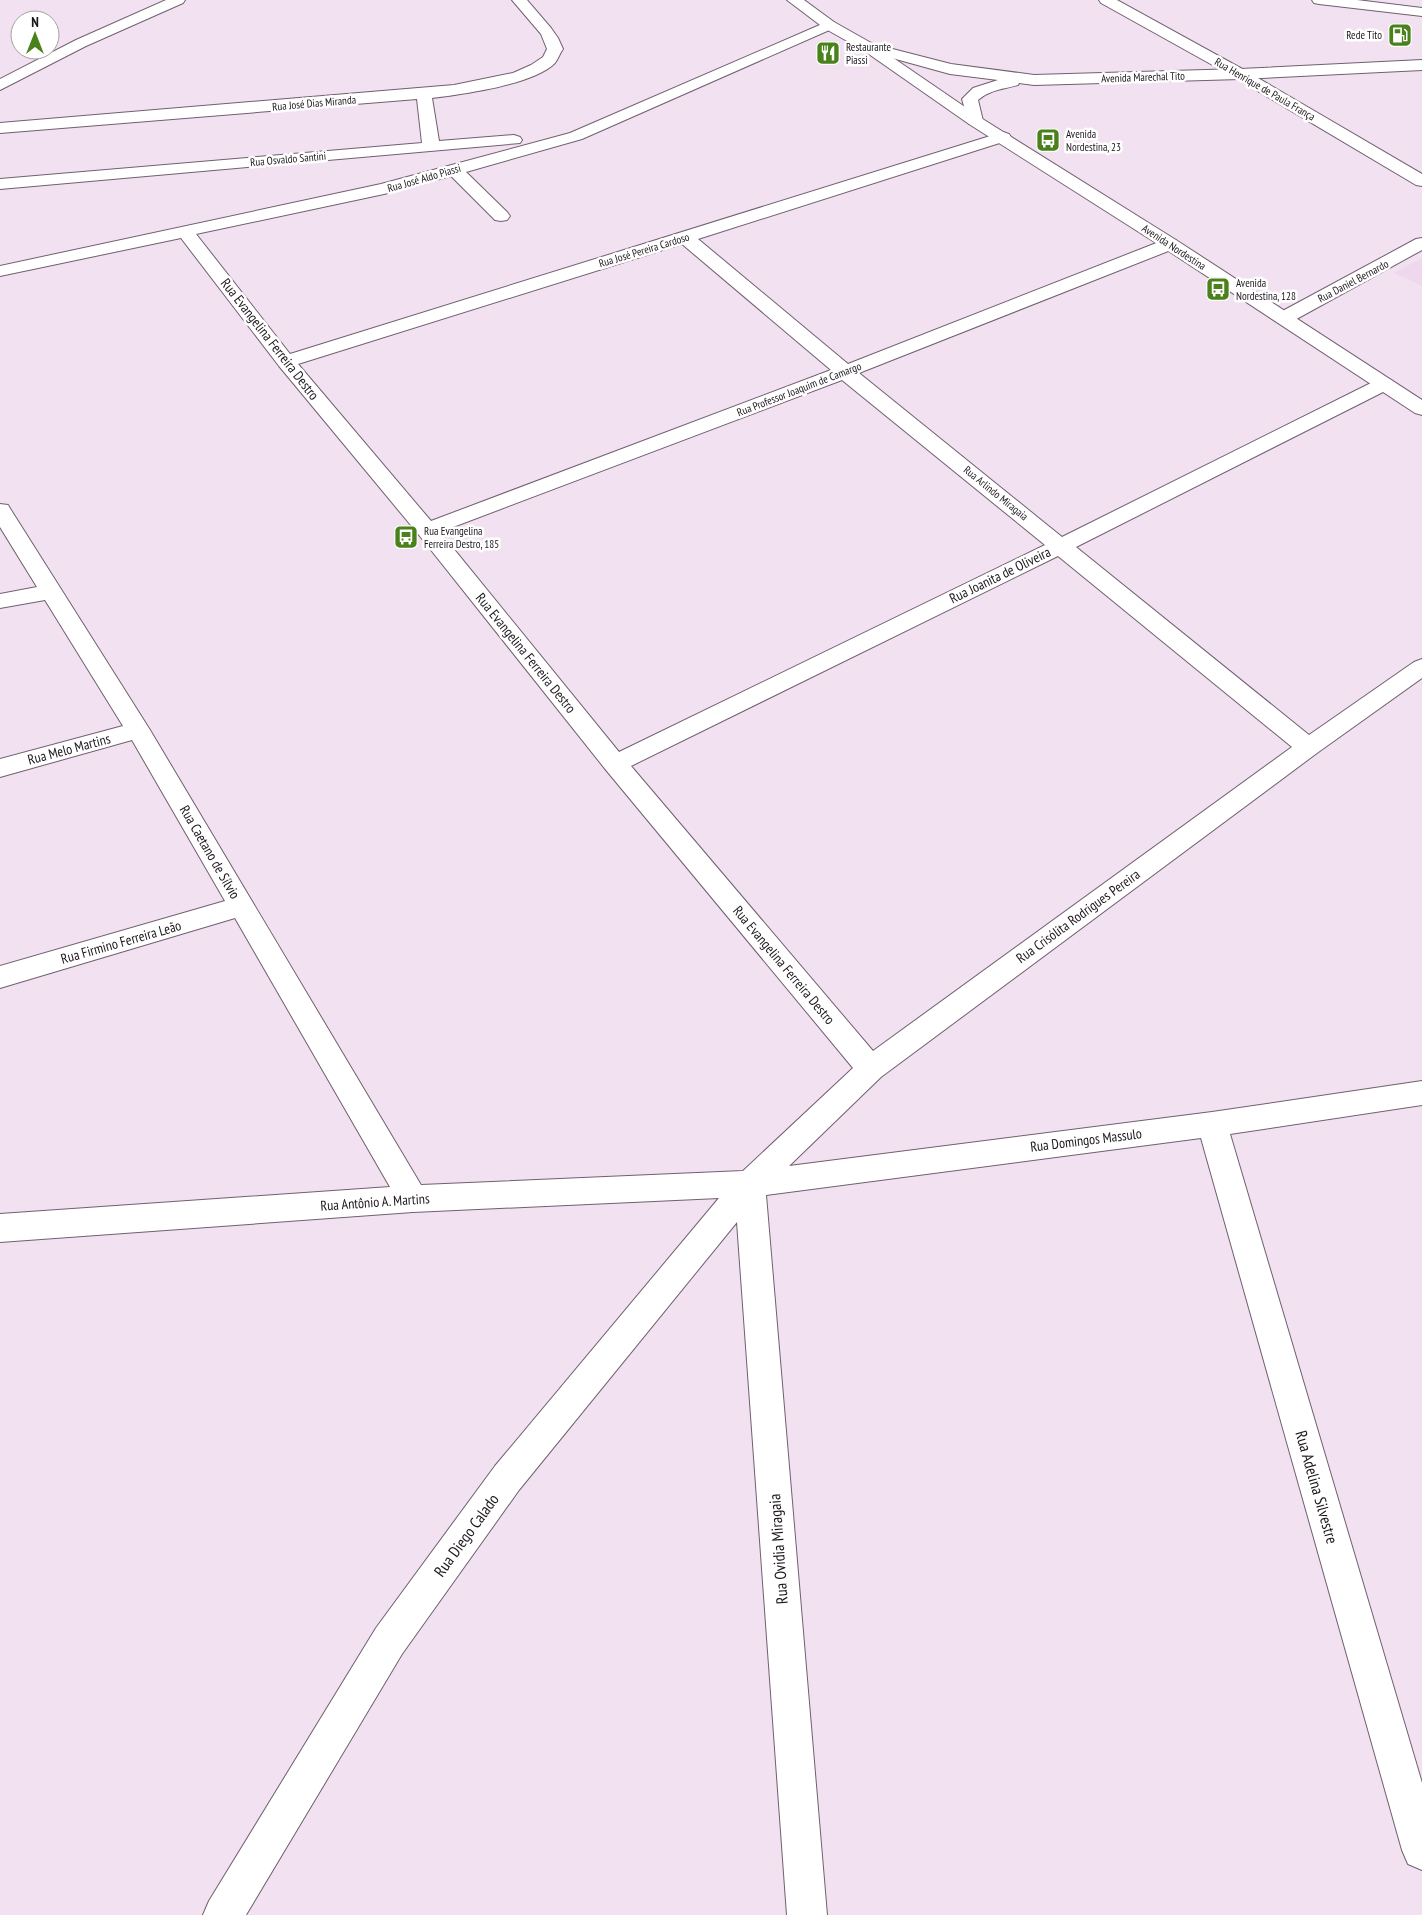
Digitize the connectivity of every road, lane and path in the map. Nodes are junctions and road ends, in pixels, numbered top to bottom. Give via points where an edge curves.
1 (178, 0) edge
2 (519, 0) edge
3 (794, 0) edge
4 (1106, 0) edge
5 (1319, 0) edge
6 (1422, 12) edge
7 (829, 25) junction
8 (868, 47) junction
9 (1422, 65) edge
10 (1240, 74) junction
11 (1034, 80) junction
12 (0, 85) edge
13 (424, 94) junction
14 (975, 121) junction
15 (0, 128) edge
16 (576, 136) junction
17 (1003, 137) junction
18 (431, 146) junction
19 (454, 169) junction
20 (1422, 181) edge
21 (0, 184) edge
22 (501, 216) dead end
23 (186, 233) junction
24 (685, 237) junction
25 (1170, 244) junction
26 (1422, 244) edge
27 (0, 271) edge
28 (1284, 318) junction
29 (286, 362) junction
30 (846, 372) junction
31 (1384, 384) junction
32 (1422, 408) edge
33 (0, 510) edge
34 (427, 530) junction
35 (1061, 546) junction
36 (52, 592) junction
37 (0, 601) edge
38 (1422, 667) edge
39 (138, 730) junction
40 (1308, 747) junction
41 (615, 764) junction
42 (0, 768) edge
43 (242, 906) junction
44 (0, 977) edge
45 (871, 1069) junction
46 (1422, 1093) edge
47 (1212, 1124) junction
48 (750, 1184) junction
49 (413, 1198) junction
50 (0, 1228) edge
51 (1422, 1850) edge
52 (223, 1915) edge
53 (807, 1915) edge

1 - 12 street via 81,43
2 - 13 street, Rua José Dias Miranda via 552,39 555,48 544,65 506,79
3 - 7 street, Avenida Marechal Tito
4 - 10 street, Rua Henrique de Paula França
5 - 6 street
7 - 8 street, Avenida Marechal Tito
7 - 16 street, Rua José Aldo Piassi
8 - 11 street, Avenida Marechal Tito via 950,70
8 - 14 street, Avenida Marechal Tito
9 - 10 street, Avenida Marechal Tito
10 - 11 street, Avenida Marechal Tito
10 - 20 street, Rua Henrique de Paula França
11 - 14 street via 1004,84 974,94 970,99
13 - 15 street, Rua José Dias Miranda
13 - 18 street
14 - 17 street, Avenida Nordestina
16 - 18 street, Rua Osvaldo Santini
16 - 19 street, Rua José Aldo Piassi
17 - 24 street, Rua José Pereira Cardoso
17 - 25 street, Avenida Nordestina
18 - 21 street, Rua Osvaldo Santini
19 - 22 street
19 - 23 street, Rua José Aldo Piassi via 384,189
23 - 27 street, Rua José Aldo Piassi
23 - 29 street, Rua Evangelina Ferreira Destro
24 - 29 street, Rua José Pereira Cardoso
24 - 30 street, Rua Arlindo Miragaia
25 - 28 street, Avenida Nordestina
25 - 30 street, Rua Professor Joaquim de Camargo
26 - 28 street, Rua Daniel Bernardo
28 - 31 street, Avenida Nordestina
29 - 34 street, Rua Evangelina Ferreira Destro
30 - 34 street, Rua Professor Joaquim de Camargo
30 - 35 street, Rua Arlindo Miragaia
31 - 32 street, Avenida Nordestina
31 - 35 street, Rua Joanita de Oliveira
33 - 36 street, Rua Caetano de Sílvio
34 - 41 street, Rua Evangelina Ferreira Destro
35 - 40 street, Rua Arlindo Miragaia
35 - 41 street, Rua Joanita de Oliveira
36 - 37 street
36 - 39 street, Rua Caetano de Sílvio
38 - 40 street, Rua Crisólita Rodrigues Pereira
39 - 42 street, Rua Melo Martins
39 - 43 street, Rua Caetano de Sílvio
40 - 45 street, Rua Crisólita Rodrigues Pereira
41 - 45 street, Rua Evangelina Ferreira Destro
43 - 44 street, Rua Firmino Ferreira Leão
43 - 49 street, Rua Caetano de Sílvio
45 - 48 street, Rua Crisólita Rodrigues Pereira
46 - 47 street, Rua Domingos Massulo
47 - 48 street, Rua Domingos Massulo
47 - 51 street, Rua Adelina Silvestre
48 - 49 street, Rua Antônio A. Martins
48 - 52 street, Rua Diego Calado via 507,1478 389,1641
48 - 53 street, Rua Ovidia Miragaia
49 - 50 street, Rua Antônio A. Martins

